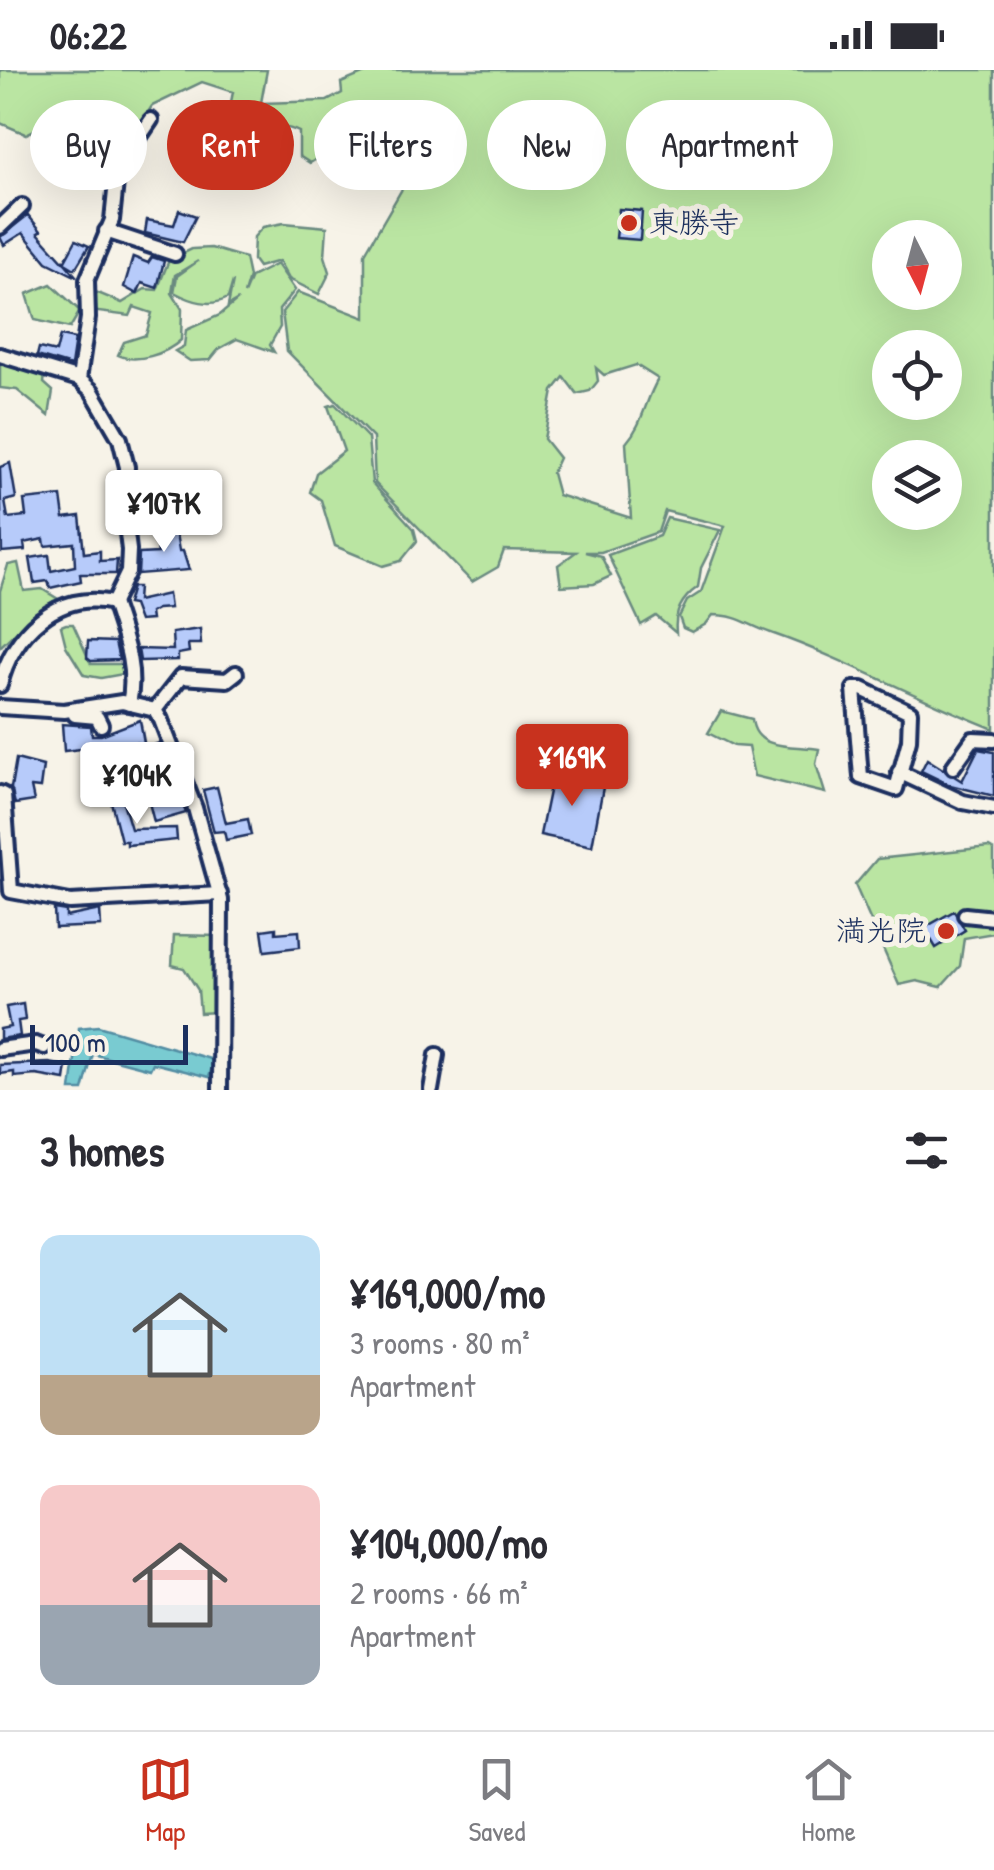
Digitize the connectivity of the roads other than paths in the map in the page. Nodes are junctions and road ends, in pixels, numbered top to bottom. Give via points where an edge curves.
1 (151, 120) dead end
2 (22, 206) dead end
3 (0, 227) edge
4 (106, 232) junction
5 (175, 254) dead end
6 (0, 355) edge
7 (79, 379) junction
8 (113, 603) junction
9 (236, 674) dead end
10 (0, 684) edge
11 (129, 704) junction
12 (0, 707) edge
13 (154, 710) junction
14 (64, 711) junction
15 (101, 725) dead end
16 (994, 740) edge
17 (952, 767) dead end
18 (899, 772) junction
19 (0, 793) edge
20 (994, 808) edge
21 (220, 894) junction
22 (965, 915) dead end
23 (994, 918) edge
24 (44, 1047) dead end
25 (0, 1049) edge
26 (438, 1055) dead end
27 (220, 1090) edge
28 (430, 1090) edge

1 - 4 street via 124,160
2 - 3 street
4 - 5 street
4 - 7 street via 86,280
6 - 7 street
7 - 8 street via 120,440 128,467 128,572
8 - 10 street via 90,598 44,616 5,662
8 - 11 street via 129,643
9 - 13 street via 227,680 181,677
11 - 13 street
11 - 14 street
12 - 14 street
13 - 21 street via 195,808
14 - 15 street via 98,717
16 - 17 street via 972,739
18 - 18 street via 910,712 854,689 861,777 896,789
18 - 20 street via 963,802
19 - 21 street via 11,891 70,902
21 - 27 street
22 - 23 street
24 - 25 street
26 - 28 street

